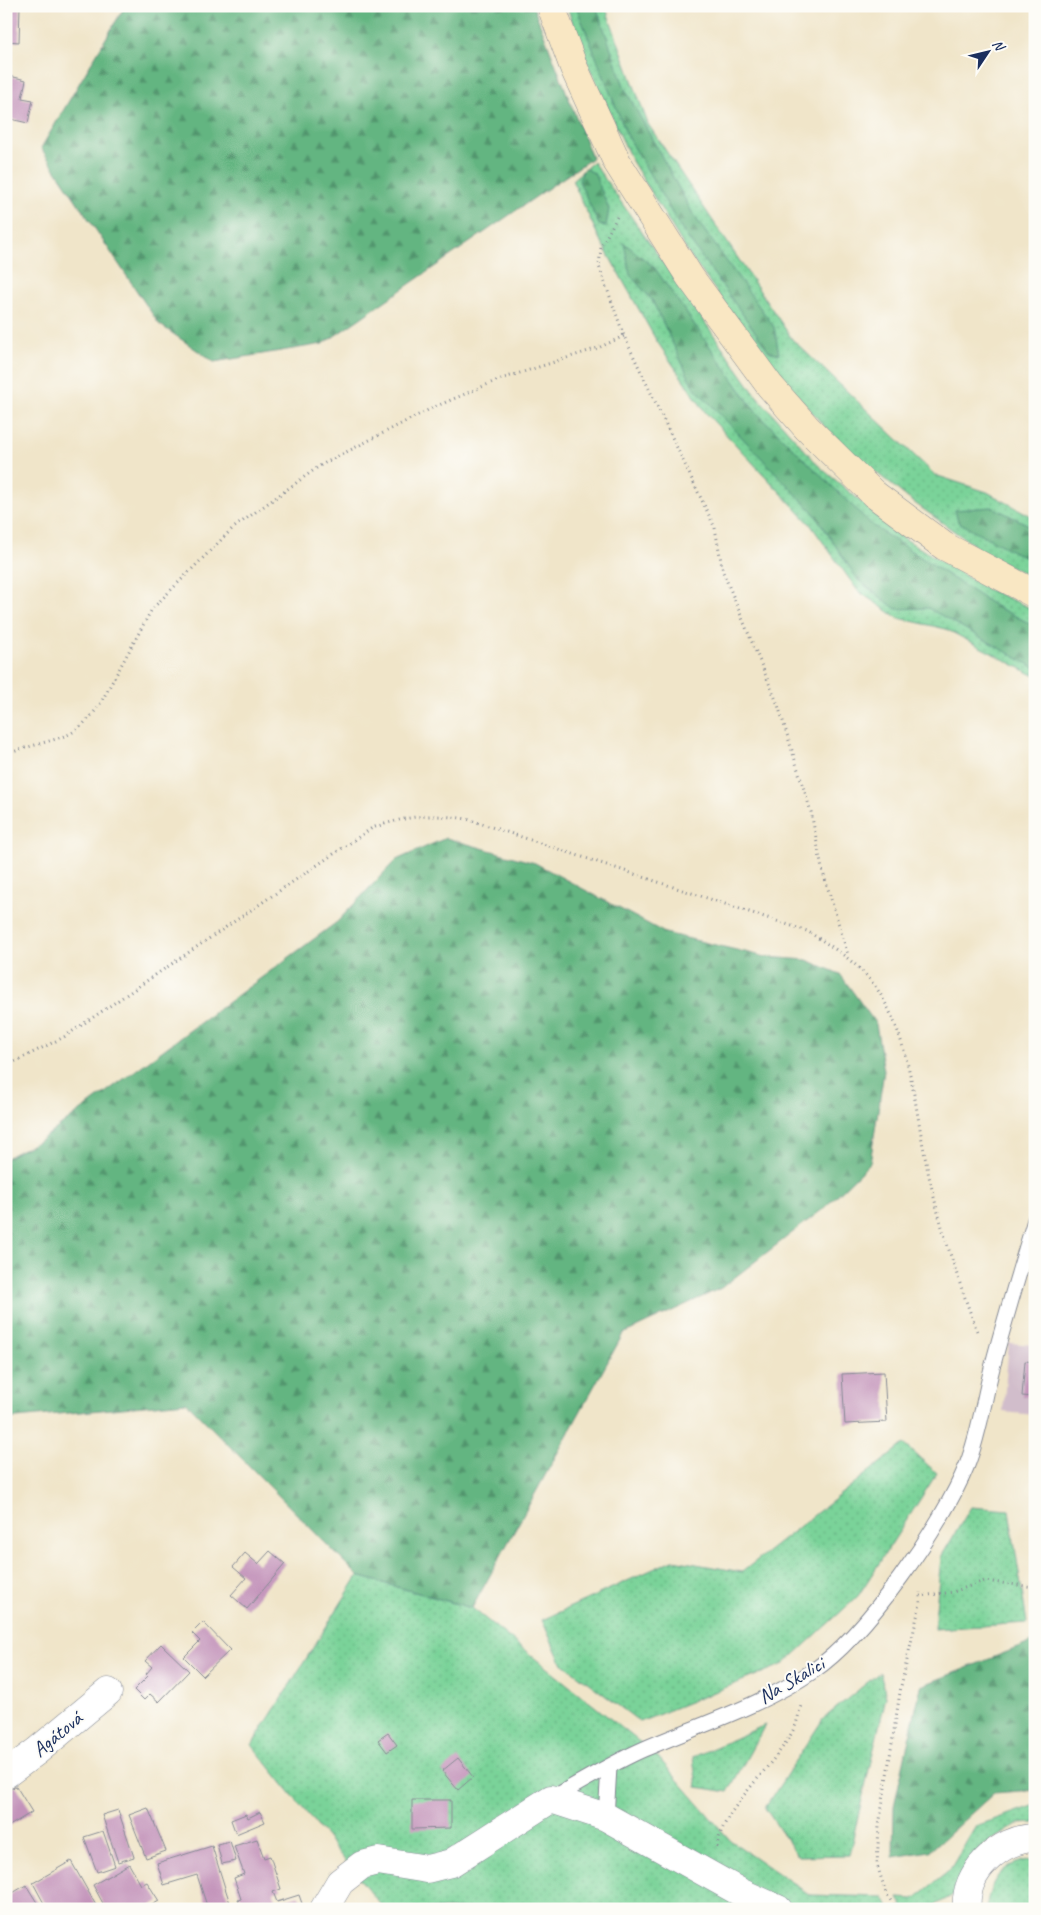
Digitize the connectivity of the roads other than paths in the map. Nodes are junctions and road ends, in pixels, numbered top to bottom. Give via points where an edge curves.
1 (551, 6) edge
2 (1035, 594) edge
3 (1035, 1220) edge
4 (108, 1692) dead end
5 (609, 1767) junction
6 (6, 1774) edge
7 (551, 1799) junction
8 (606, 1817) junction
9 (1035, 1838) edge
10 (324, 1909) edge
11 (778, 1909) edge
12 (968, 1909) edge

1 - 2 street via 617,162 690,277 770,386 874,494 944,546
3 - 5 lane, Na Skalici via 967,1464 948,1504 873,1611 833,1656 811,1672 707,1726 642,1750
4 - 6 street, Agátová
5 - 7 lane, Na Skalici
5 - 8 lane
7 - 8 street
7 - 10 street, Na Skalici via 451,1863 427,1869 378,1862 362,1865 340,1882
8 - 11 street
9 - 12 street via 1004,1846 985,1860 972,1881

